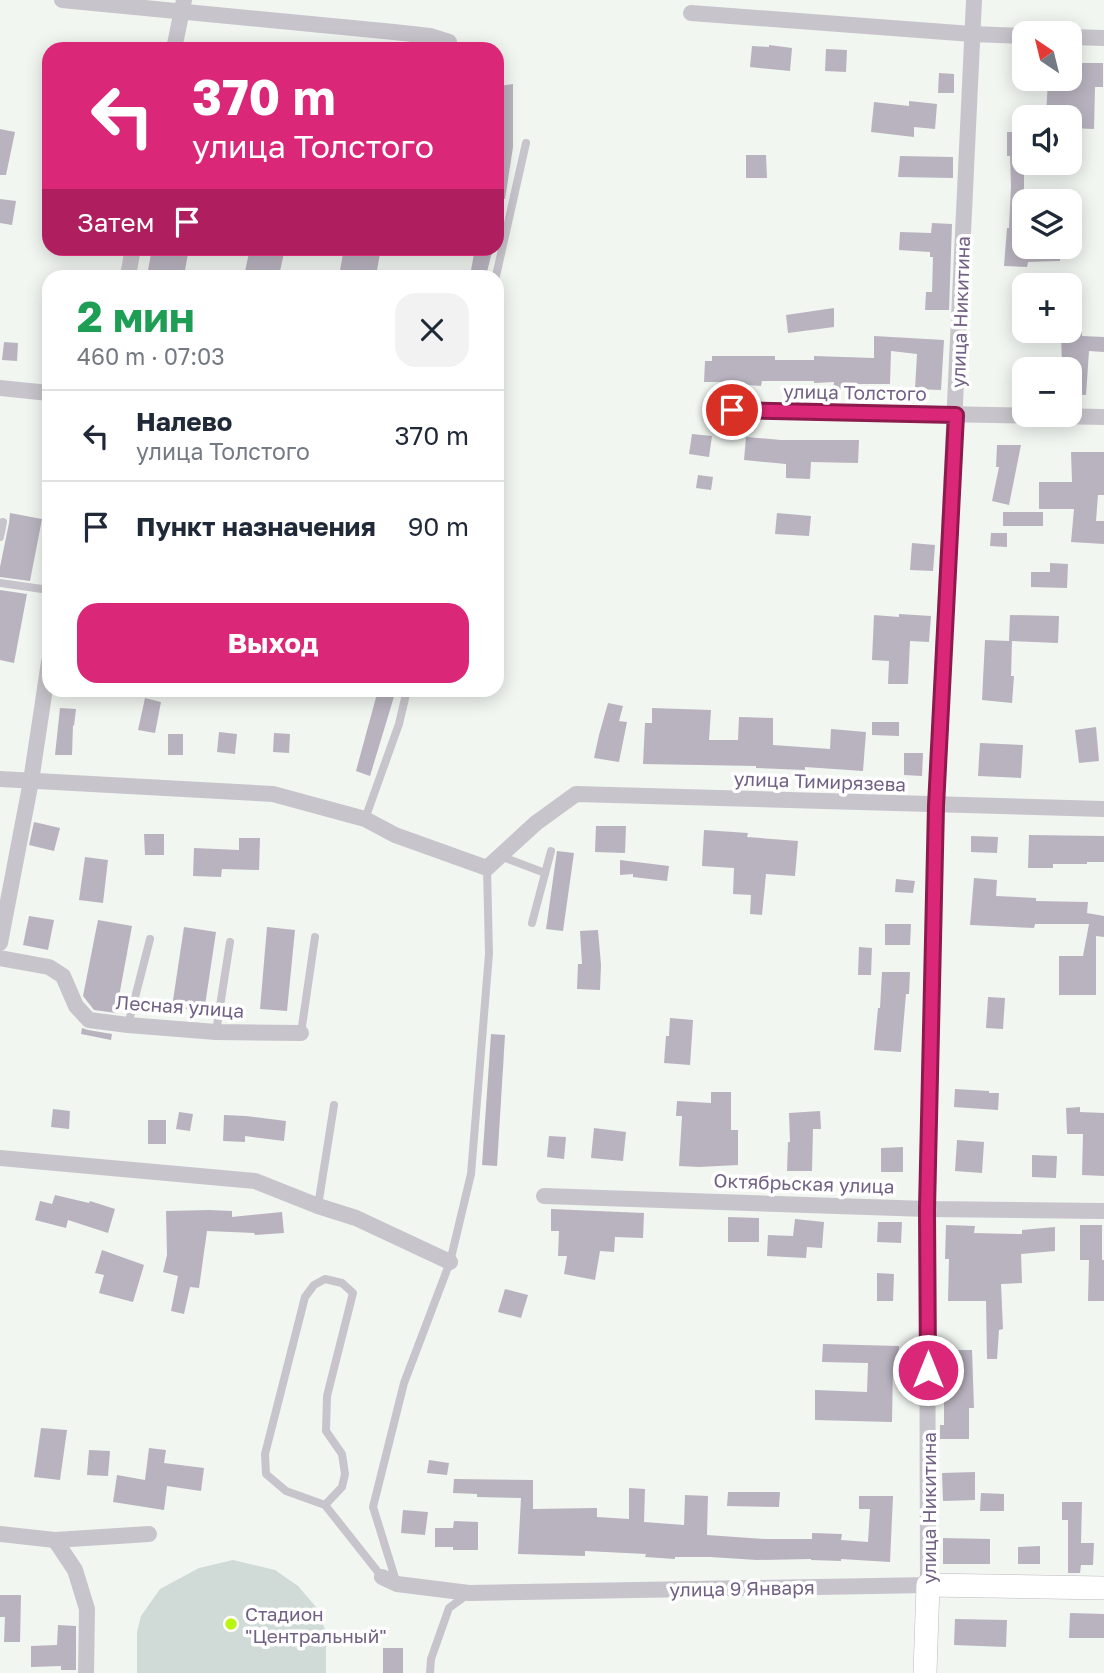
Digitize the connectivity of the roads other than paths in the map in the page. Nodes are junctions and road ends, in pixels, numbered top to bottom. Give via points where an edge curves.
1 (61, 0) edge
2 (974, 0) edge
3 (183, 6) edge
4 (691, 13) dead end
5 (972, 34) junction
6 (1012, 36) edge
7 (1082, 37) edge
8 (1104, 38) edge
9 (449, 41) dead end
10 (175, 42) edge
11 (526, 144) dead end
12 (504, 241) edge
13 (0, 388) edge
14 (42, 392) edge
15 (732, 410) dead end
16 (956, 415) junction
17 (1104, 417) edge
18 (2, 522) dead end
19 (0, 537) edge
20 (0, 583) edge
21 (42, 589) edge
22 (44, 697) edge
23 (405, 697) edge
24 (0, 779) edge
25 (31, 780) junction
26 (936, 806) junction
27 (1104, 810) edge
28 (365, 819) junction
29 (551, 851) dead end
30 (500, 856) junction
31 (486, 868) junction
32 (545, 873) junction
33 (532, 923) dead end
34 (316, 937) dead end
35 (150, 939) dead end
36 (230, 942) dead end
37 (0, 943) edge
38 (0, 958) edge
39 (128, 1026) junction
40 (216, 1032) junction
41 (301, 1033) joint
42 (334, 1105) dead end
43 (0, 1158) edge
44 (544, 1196) dead end
45 (318, 1206) junction
46 (927, 1209) junction
47 (1104, 1211) edge
48 (450, 1262) junction
49 (325, 1505) junction
50 (0, 1534) edge
51 (149, 1534) dead end
52 (55, 1540) junction
53 (390, 1581) junction
54 (929, 1585) junction
55 (1104, 1588) edge
56 (469, 1592) junction
57 (86, 1673) edge
58 (430, 1673) edge
59 (925, 1673) edge

1 - 3 street
2 - 5 street, улица Никитина
3 - 9 street
3 - 10 street
4 - 5 street
5 - 6 street
5 - 16 street, улица Никитина
7 - 8 street
11 - 12 lane
13 - 14 street
15 - 16 street, улица Толстого
16 - 17 street, улица Толстого
16 - 26 street, улица Никитина
18 - 19 lane
20 - 21 lane
22 - 25 street
23 - 28 lane
24 - 25 street
25 - 28 street via 273,794
25 - 37 street
26 - 27 street, улица Тимирязева
26 - 30 street, улица Тимирязева via 576,794
26 - 46 street, улица Никитина
28 - 31 street via 395,835
29 - 32 lane
30 - 31 street
30 - 32 lane
31 - 48 lane via 489,954 471,1174
32 - 33 lane
34 - 41 lane
35 - 39 lane
36 - 40 lane
38 - 39 street, Лесная улица via 49,967 63,976 76,1006 89,1020
39 - 40 street, Лесная улица
40 - 41 street, Лесная улица
42 - 45 lane
43 - 45 street via 255,1181
44 - 46 street, Октябрьская улица
45 - 48 street via 356,1218
46 - 47 street, Октябрьская улица
46 - 54 street, улица Никитина
48 - 53 lane via 404,1383 373,1507
49 - 49 lane via 286,1491 266,1474 265,1454 305,1297 325,1279 342,1283 354,1293 327,1396 326,1431 342,1454 345,1474 342,1487
49 - 53 lane
50 - 52 street
51 - 52 street
52 - 57 street via 75,1570 86,1609
53 - 56 street, улица 9 Января
54 - 55 main road, улица 9 Января
54 - 56 street, улица 9 Января
54 - 59 main road, улица Никитина
56 - 58 lane via 449,1608

